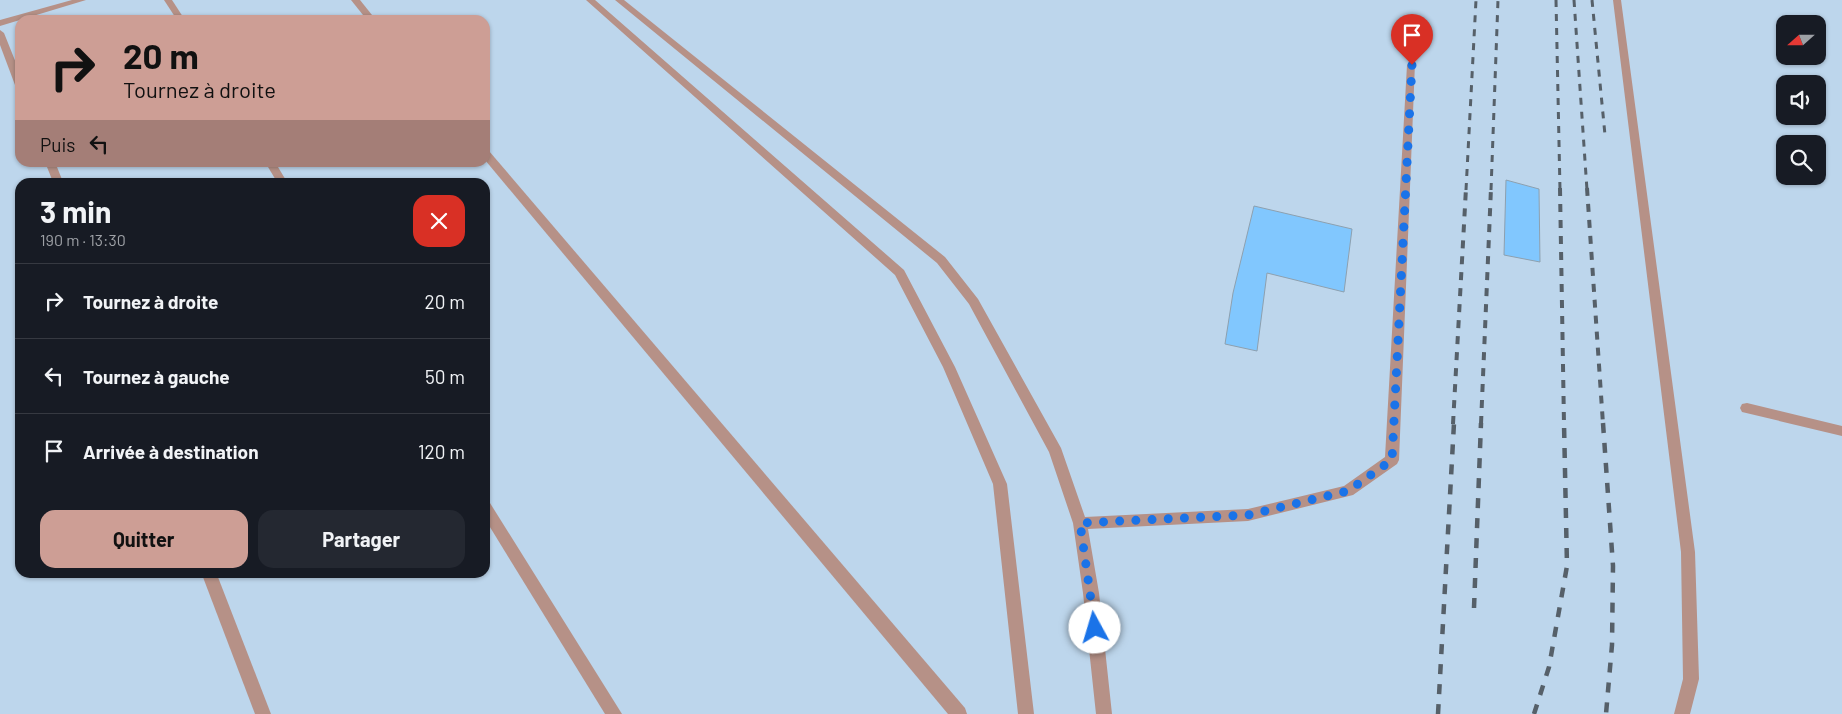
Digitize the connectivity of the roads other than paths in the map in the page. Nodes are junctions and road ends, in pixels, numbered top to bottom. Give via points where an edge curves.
1 (82, 0) edge
2 (168, 0) edge
3 (355, 0) edge
4 (590, 0) edge
5 (619, 0) edge
6 (1616, 0) edge
7 (29, 15) edge
8 (178, 15) edge
9 (368, 15) edge
10 (15, 19) edge
11 (0, 23) edge
12 (0, 33) edge
13 (1412, 65) dead end
14 (15, 71) edge
15 (490, 160) edge
16 (273, 167) edge
17 (280, 178) edge
18 (1747, 408) dead end
19 (1842, 432) edge
20 (490, 515) edge
21 (1080, 523) junction
22 (210, 578) edge
23 (263, 714) edge
24 (614, 714) edge
25 (959, 714) edge
26 (1026, 714) edge
27 (1104, 714) edge
28 (1682, 714) edge

1 - 7 street
2 - 8 street
3 - 9 street
4 - 26 street via 900,273 949,367 1000,484
5 - 21 street via 941,260 974,302 1056,452
6 - 28 street via 1688,552 1691,679
10 - 11 street
12 - 14 street
13 - 21 street via 1392,460 1348,491 1248,515
15 - 25 street
16 - 17 street
18 - 19 street
20 - 24 street
21 - 27 street
22 - 23 street

